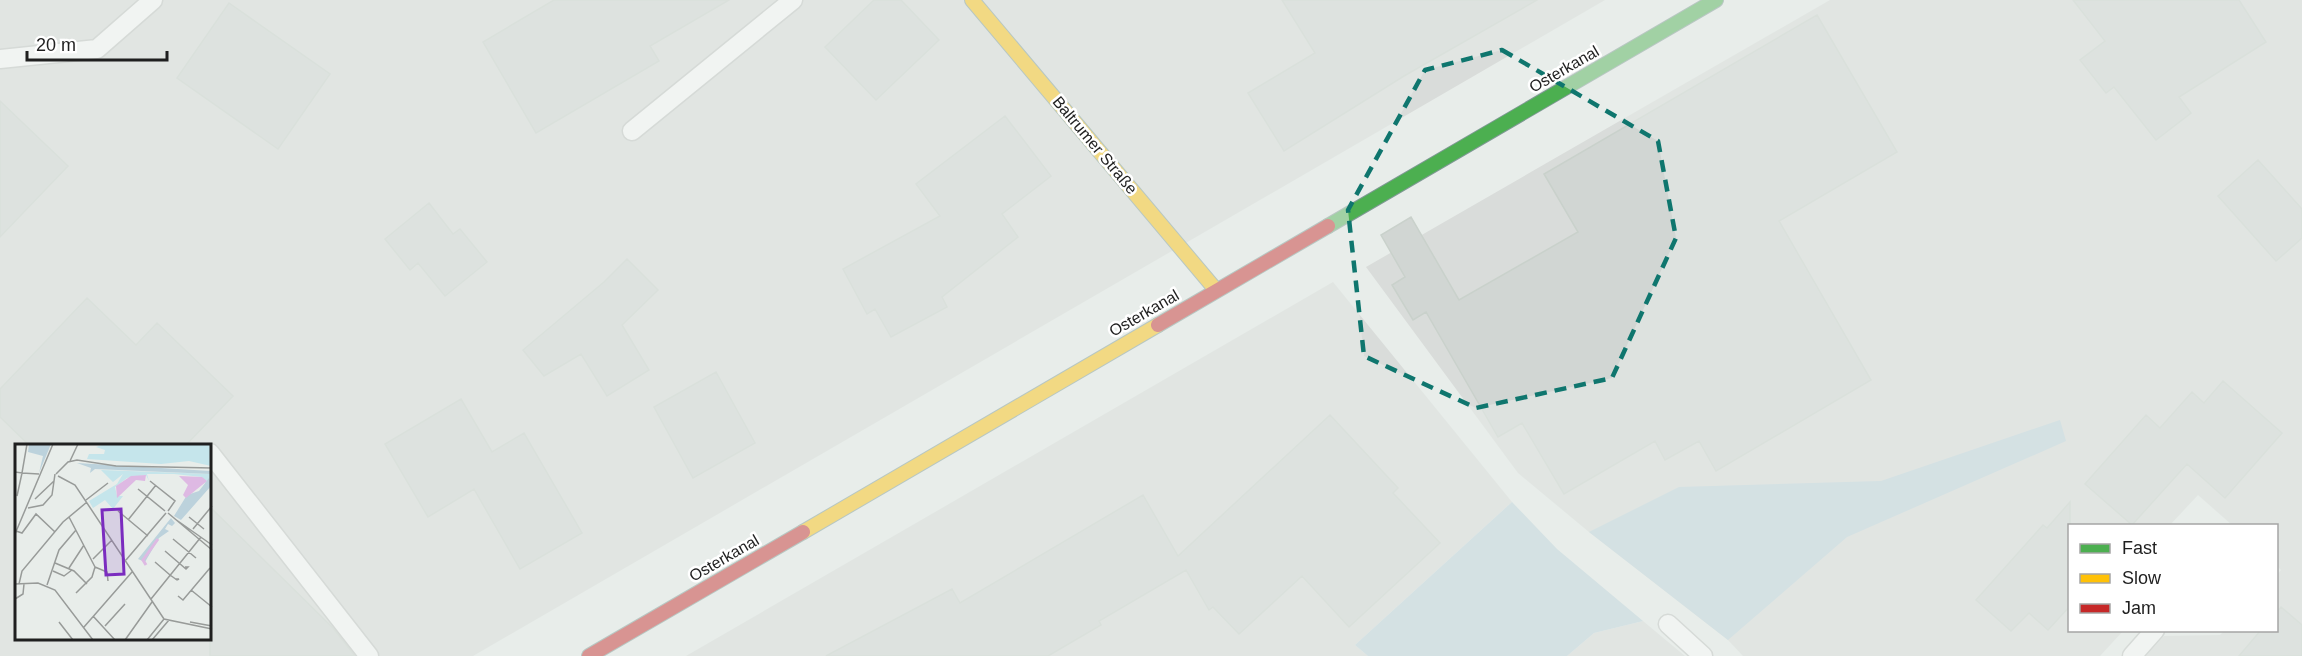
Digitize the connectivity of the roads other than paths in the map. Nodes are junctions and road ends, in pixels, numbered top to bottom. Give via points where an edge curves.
1 (153, 0) edge
2 (793, 0) edge
3 (972, 0) edge
4 (1716, 0) edge
5 (0, 59) edge
6 (632, 131) dead end
7 (1216, 290) junction
8 (212, 456) edge
9 (1668, 624) dead end
10 (2153, 632) edge
11 (369, 656) edge
12 (589, 656) edge
13 (1703, 656) edge
14 (2132, 656) edge

1 - 5 lane via 97,49
2 - 6 lane
3 - 7 main road, Baltrumer Straße
4 - 7 main road, Osterkanal
7 - 12 main road, Osterkanal
8 - 11 lane
9 - 13 lane
10 - 14 lane

